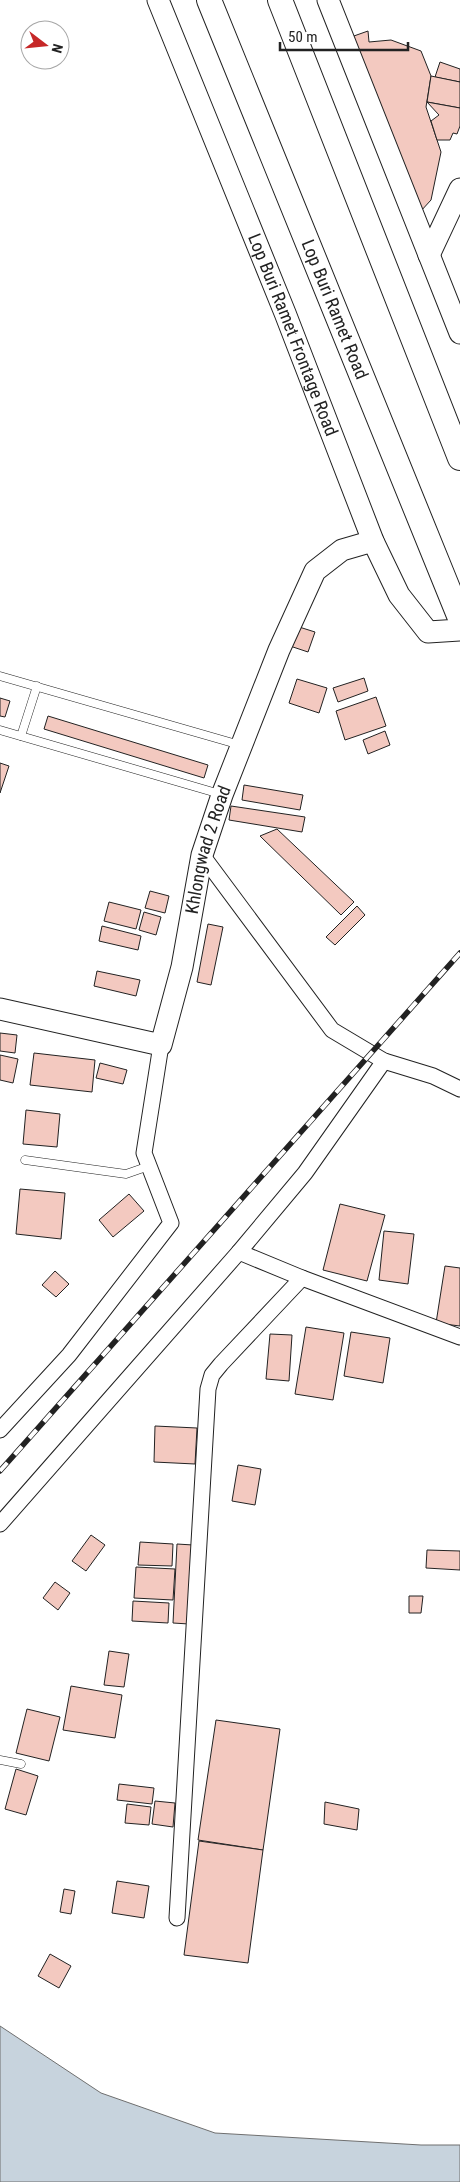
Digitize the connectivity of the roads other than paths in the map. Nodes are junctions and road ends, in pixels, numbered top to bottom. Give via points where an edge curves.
1 (158, 0) edge
2 (209, 0) edge
3 (280, 0) edge
4 (328, 0) edge
5 (460, 189) edge
6 (428, 255) junction
7 (460, 333) edge
8 (460, 458) edge
9 (373, 541) junction
10 (460, 618) edge
11 (460, 630) edge
12 (0, 676) edge
13 (36, 686) junction
14 (0, 730) edge
15 (21, 736) junction
16 (242, 746) junction
17 (222, 795) junction
18 (202, 855) junction
19 (0, 1009) edge
20 (161, 1045) junction
21 (384, 1061) junction
22 (460, 1089) edge
23 (25, 1160) dead end
24 (150, 1166) junction
25 (239, 1252) junction
26 (302, 1278) junction
27 (460, 1336) edge
28 (0, 1430) edge
29 (0, 1524) edge
30 (0, 1760) edge
31 (21, 1764) dead end
32 (177, 1918) dead end

1 - 9 main road, Lop Buri Ramet Frontage Road via 286,313
2 - 10 main road, Lop Buri Ramet Road
3 - 8 main road
4 - 6 main road
5 - 6 main road via 450,222
6 - 7 main road
9 - 11 main road, Lop Buri Ramet Frontage Road via 399,594 428,632
9 - 16 main road, Khlongwad 2 Road via 342,550 315,571 279,650
12 - 13 lane
13 - 15 lane
13 - 16 lane
14 - 15 lane
15 - 17 lane
16 - 17 main road, Khlongwad 2 Road
17 - 18 main road, Khlongwad 2 Road
18 - 20 main road, Khlongwad 2 Road via 182,967
18 - 21 street via 332,1030
19 - 20 main road
20 - 24 street via 144,1152
21 - 22 street via 433,1076
21 - 25 street via 305,1173
23 - 24 lane via 126,1174
24 - 28 street via 170,1222 69,1355
25 - 26 street
25 - 29 street
26 - 27 street
26 - 32 street via 221,1364 212,1375 208,1390
30 - 31 lane

